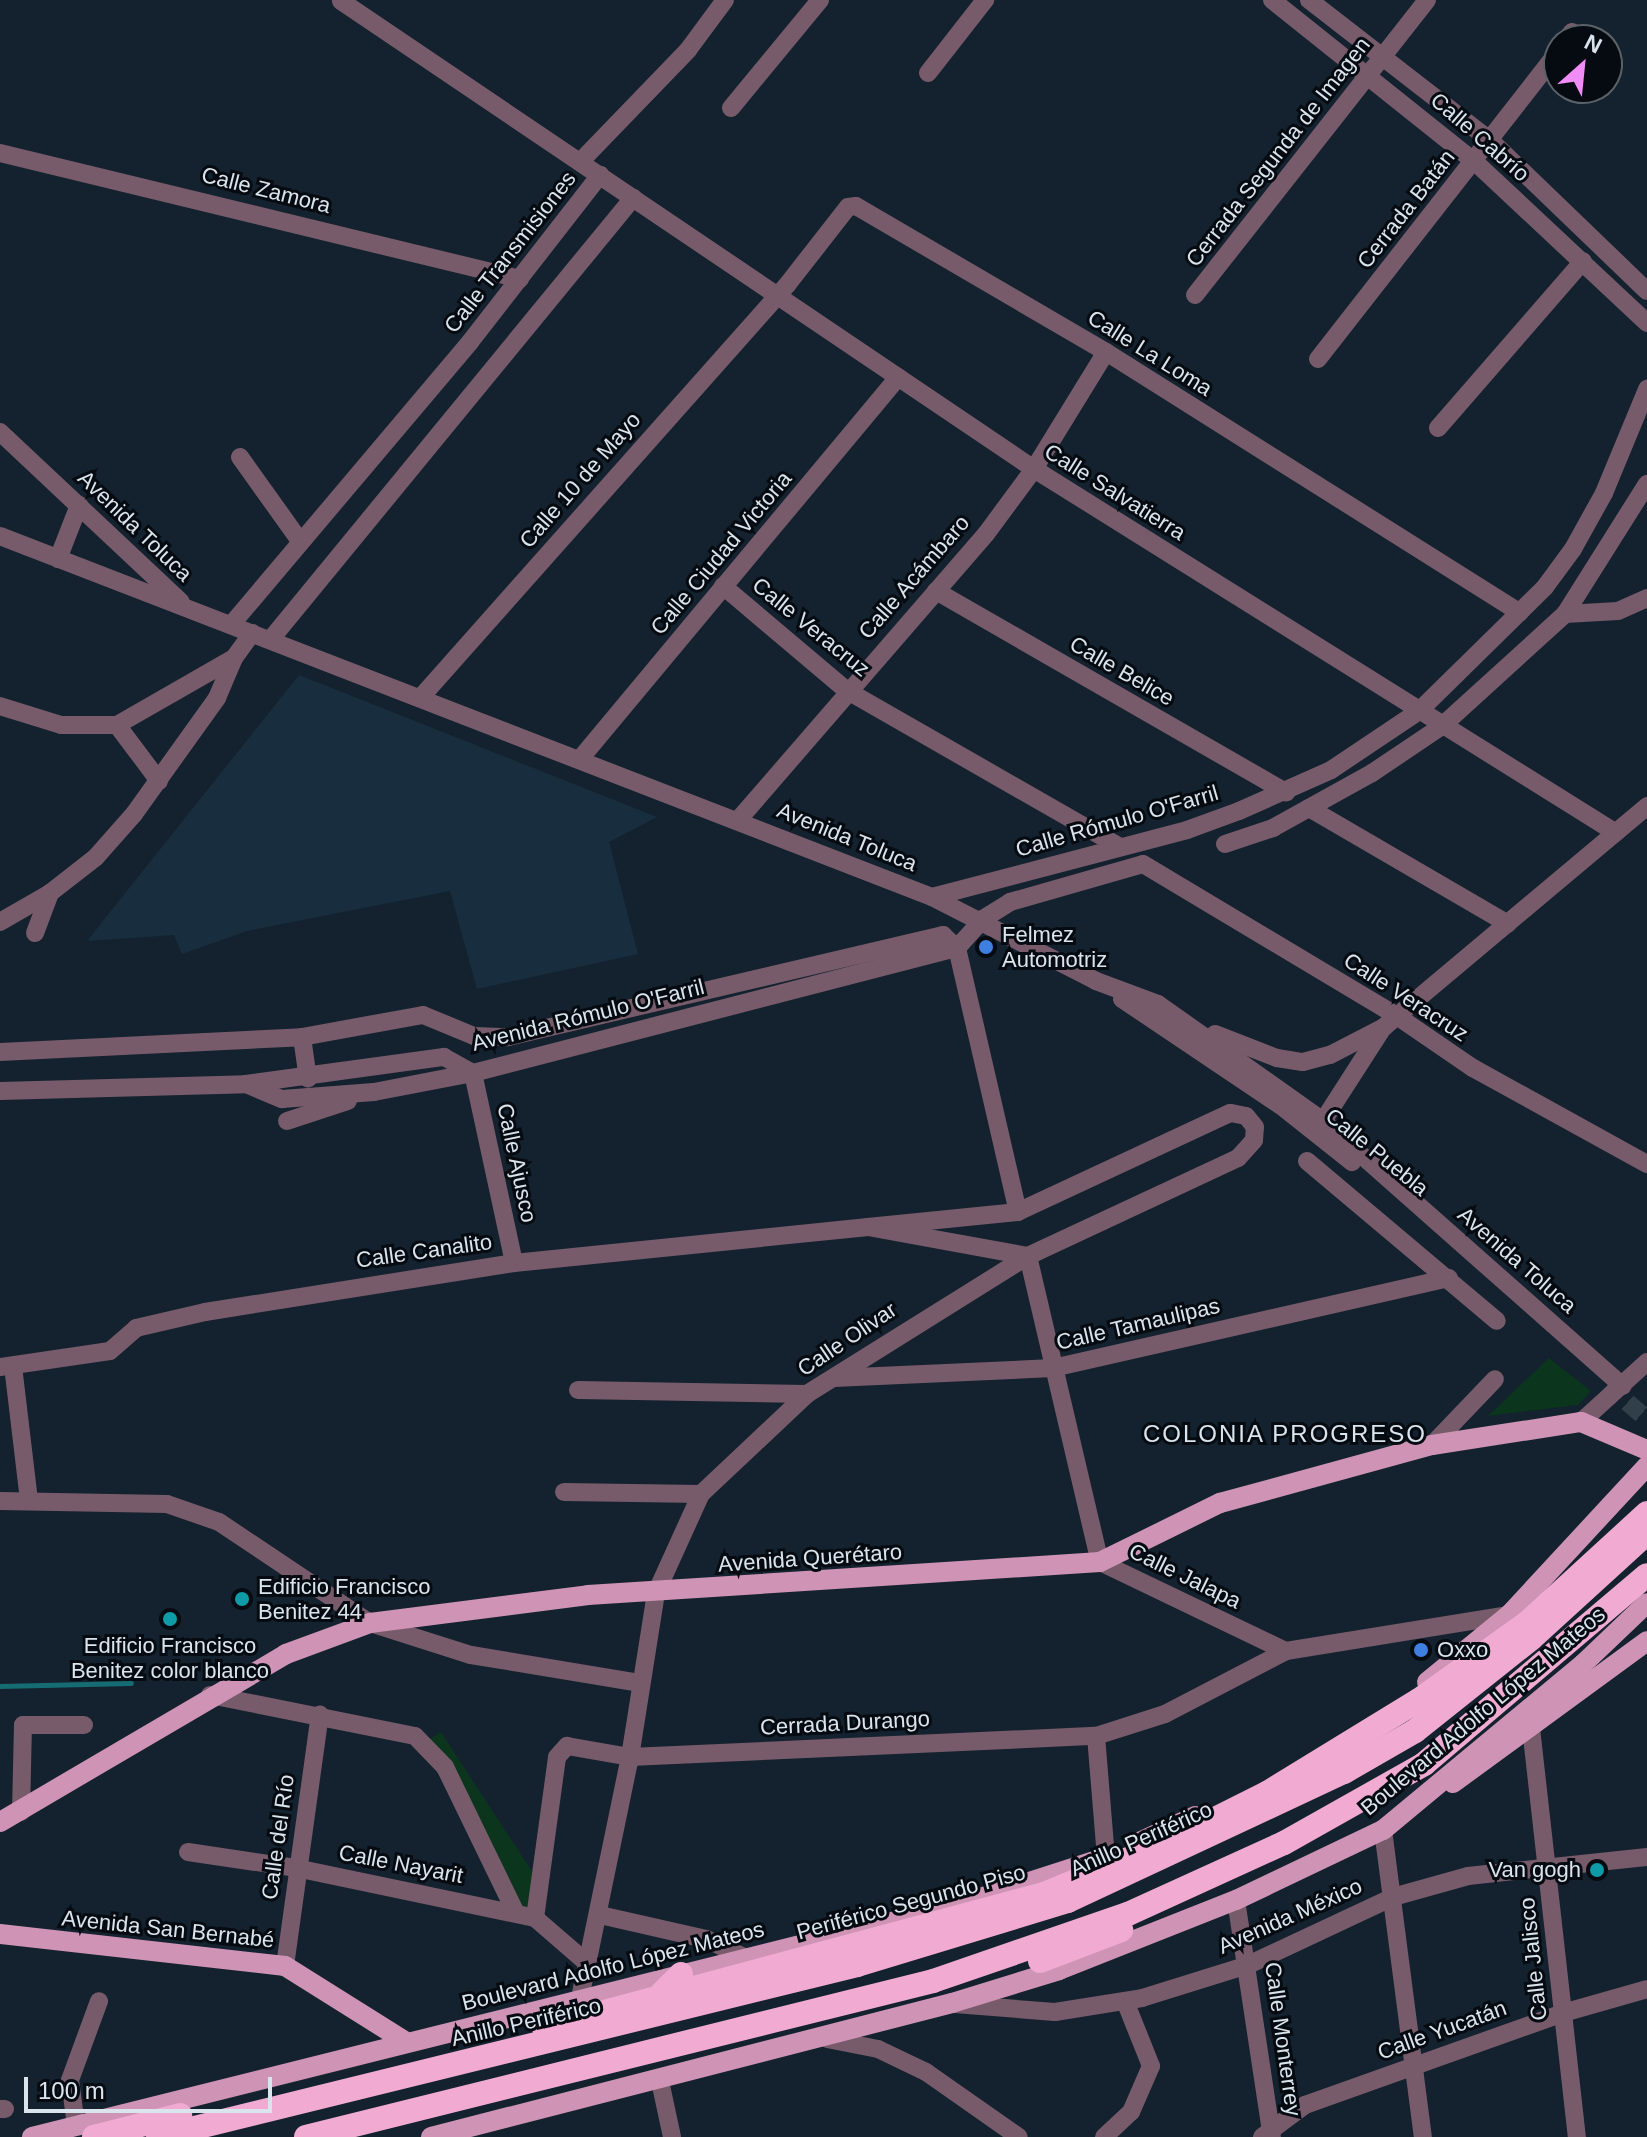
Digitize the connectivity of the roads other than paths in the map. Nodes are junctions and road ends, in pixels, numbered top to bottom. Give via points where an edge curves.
1 (725, 0) edge
2 (820, 0) edge
3 (985, 0) edge
4 (1272, 0) edge
5 (1309, 0) edge
6 (1427, 0) edge
7 (341, 1) edge
8 (1383, 57) junction
9 (1543, 71) edge
10 (928, 73) dead end
11 (1368, 75) junction
12 (731, 108) dead end
13 (1491, 141) junction
14 (0, 153) edge
15 (1474, 161) junction
16 (580, 162) junction
17 (600, 175) junction
18 (633, 198) junction
19 (1583, 261) junction
20 (520, 279) junction
21 (1647, 291) edge
22 (1195, 295) dead end
23 (775, 297) junction
24 (1647, 323) edge
25 (1106, 352) junction
26 (1318, 359) dead end
27 (898, 377) junction
28 (1647, 389) edge
29 (1438, 428) dead end
30 (0, 432) edge
31 (240, 457) dead end
32 (1034, 469) junction
33 (1647, 484) edge
34 (79, 505) junction
35 (0, 536) edge
36 (300, 541) junction
37 (58, 559) junction
38 (723, 586) junction
39 (936, 591) junction
40 (1647, 598) edge
41 (188, 610) junction
42 (1520, 613) junction
43 (1565, 614) junction
44 (231, 625) junction
45 (252, 633) junction
46 (271, 639) junction
47 (234, 658) junction
48 (846, 690) junction
49 (422, 696) junction
50 (0, 706) edge
51 (1419, 711) junction
52 (117, 725) junction
53 (1442, 726) junction
54 (580, 759) junction
55 (159, 781) junction
56 (1286, 792) junction
57 (1647, 806) edge
58 (1309, 808) junction
59 (739, 819) junction
60 (1616, 833) junction
61 (1225, 844) dead end
62 (1120, 847) junction
63 (50, 893) junction
64 (932, 897) junction
65 (983, 919) junction
66 (0, 922) edge
67 (1508, 924) junction
68 (35, 933) dead end
69 (957, 948) junction
70 (1096, 981) junction
71 (1389, 1020) junction
72 (1193, 1025) junction
73 (302, 1037) junction
74 (0, 1052) edge
75 (473, 1073) junction
76 (308, 1079) junction
77 (246, 1084) junction
78 (0, 1091) edge
79 (374, 1092) junction
80 (287, 1121) dead end
81 (1323, 1121) junction
82 (1307, 1161) dead end
83 (1647, 1164) edge
84 (1018, 1212) junction
85 (868, 1227) junction
86 (1028, 1256) junction
87 (514, 1263) junction
88 (1449, 1278) junction
89 (1497, 1321) dead end
90 (1647, 1362) edge
91 (6, 1366) edge
92 (1053, 1368) junction
93 (832, 1378) junction
94 (1495, 1379) dead end
95 (1615, 1386) junction
96 (578, 1390) dead end
97 (807, 1394) junction
98 (1581, 1422) junction
99 (1432, 1445) junction
100 (1647, 1450) edge
101 (1647, 1466) edge
102 (1637, 1487) edge
103 (564, 1492) dead end
104 (701, 1494) junction
105 (0, 1501) edge
106 (29, 1501) junction
107 (1647, 1513) edge
108 (1647, 1533) edge
109 (1100, 1562) junction
110 (1647, 1575) edge
111 (1647, 1588) edge
112 (656, 1593) junction
113 (1647, 1603) edge
114 (1509, 1615) junction
115 (370, 1623) junction
116 (1646, 1641) edge
117 (1286, 1651) junction
118 (641, 1683) junction
119 (210, 1695) junction
120 (320, 1714) junction
121 (84, 1725) dead end
122 (1531, 1728) junction
123 (1096, 1736) junction
124 (630, 1757) junction
125 (21, 1812) junction
126 (0, 1822) edge
127 (1383, 1830) junction
128 (188, 1852) dead end
129 (1647, 1857) edge
130 (1106, 1858) junction
131 (1546, 1864) junction
132 (296, 1868) junction
133 (1393, 1897) junction
134 (1236, 1900) junction
135 (516, 1913) junction
136 (600, 1915) junction
137 (535, 1918) junction
138 (0, 1934) edge
139 (746, 1958) junction
140 (587, 1963) junction
141 (1248, 1965) junction
142 (285, 1966) junction
143 (681, 1974) junction
144 (1647, 1989) edge
145 (580, 1998) junction
146 (99, 2001) dead end
147 (1125, 2001) junction
148 (952, 2003) junction
149 (1563, 2013) junction
150 (632, 2024) junction
151 (827, 2039) junction
152 (406, 2042) junction
153 (1413, 2066) junction
154 (660, 2081) junction
155 (85, 2132) edge
156 (1269, 2134) edge
157 (32, 2137) edge
158 (158, 2137) edge
159 (306, 2137) edge
160 (364, 2137) edge
161 (431, 2137) edge
162 (672, 2137) edge
163 (1019, 2137) edge
164 (1104, 2137) edge
165 (1423, 2137) edge
166 (1577, 2137) edge

1 - 16 street, Calle Transmisiones via 688,50
2 - 12 street
3 - 10 street
4 - 11 street, Calle Cabrío
5 - 8 street, Calle Cabrío
6 - 8 street, Cerrada Segunda de Imagen
7 - 16 street
8 - 11 street, Cerrada Segunda de Imagen
8 - 13 street, Calle Cabrío
9 - 13 street, Cerrada Batán
11 - 15 street, Calle Cabrío
11 - 22 street, Cerrada Segunda de Imagen
13 - 15 street, Cerrada Batán
13 - 21 street, Calle Cabrío
14 - 20 street, Calle Zamora
15 - 19 street, Calle Cabrío
15 - 26 street, Cerrada Batán
16 - 17 street, Calle Transmisiones
17 - 18 street, Calle Salvatierra
17 - 20 street, Calle Transmisiones
18 - 23 street, Calle Salvatierra
18 - 46 street
19 - 24 street, Calle Cabrío
19 - 29 street
20 - 36 street, Calle Transmisiones
23 - 25 street, Calle La Loma via 848,207 856,206
23 - 27 street, Calle Salvatierra
23 - 49 street, Calle 10 de Mayo
25 - 32 street, Calle Acámbaro
25 - 42 street, Calle La Loma
27 - 32 street, Calle Salvatierra
27 - 38 street, Calle Ciudad Victoria
28 - 42 street, Calle Rómulo O'Farril via 1604,493 1573,549
30 - 34 street, Avenida Toluca
31 - 36 street
32 - 39 street, Calle Acámbaro
32 - 51 street, Calle Salvatierra
33 - 43 street
34 - 37 street
34 - 41 street, Avenida Toluca
35 - 37 street
36 - 44 street, Calle Transmisiones
37 - 41 street
38 - 48 street, Calle Veracruz
38 - 54 street, Calle Ciudad Victoria
39 - 48 street, Calle Acámbaro
39 - 56 street, Calle Belice
40 - 43 street via 1618,611
41 - 44 street, Avenida Toluca
42 - 51 street, Calle Rómulo O'Farril
43 - 53 street
44 - 45 street, Avenida Toluca
45 - 46 street, Avenida Toluca
45 - 47 street
46 - 49 street, Avenida Toluca
47 - 52 street
47 - 55 street via 217,698
48 - 59 street, Calle Acámbaro
48 - 62 street, Calle Veracruz
49 - 54 street, Avenida Toluca
50 - 52 street via 61,725
51 - 53 street, Calle Salvatierra
51 - 56 street, Calle Rómulo O'Farril via 1331,770
52 - 55 street
53 - 58 street
53 - 60 street, Calle Salvatierra
54 - 59 street, Avenida Toluca
55 - 63 street via 96,857
56 - 62 street, Calle Rómulo O'Farril via 1187,830
57 - 60 street
58 - 61 street via 1273,828
58 - 67 street
59 - 64 street, Avenida Toluca
60 - 67 street
62 - 64 street, Calle Rómulo O'Farril
63 - 66 street
63 - 68 street
64 - 65 street, Avenida Toluca
65 - 69 street
65 - 70 street, Avenida Toluca
65 - 71 street, Calle Veracruz via 1030,894 1143,864
67 - 71 street
69 - 73 street via 939,935 508,1037 474,1036 423,1015
69 - 75 street, Avenida Rómulo O'Farril
69 - 84 street
70 - 72 street, Avenida Toluca via 1158,1004
70 - 95 street, Calle Puebla via 1280,1105
71 - 72 street via 1330,1055 1303,1062 1277,1058
71 - 81 street
71 - 83 street, Calle Veracruz
72 - 81 street, Avenida Toluca
73 - 74 street
73 - 76 street
75 - 76 street, Avenida Rómulo O'Farril via 444,1057
75 - 79 street
75 - 87 street, Calle Ajusco
76 - 77 street, Avenida Rómulo O'Farril
77 - 78 street, Avenida Rómulo O'Farril
77 - 79 street via 282,1099
79 - 80 street
81 - 95 street, Avenida Toluca
82 - 88 street
84 - 85 street, Calle Canalito
84 - 86 street, Calle Olivar via 1230,1113 1246,1116 1255,1127 1254,1140 1238,1158
85 - 86 street, Calle Canalito
85 - 87 street, Calle Canalito
86 - 92 street, Calle Jalapa
86 - 93 street, Calle Olivar
87 - 91 street, Calle Canalito via 205,1312 136,1328 110,1351
88 - 89 street
88 - 92 street, Calle Tamaulipas
90 - 95 street
91 - 106 street
92 - 93 street, Calle Tamaulipas
92 - 109 street, Calle Jalapa
93 - 97 street, Calle Olivar
94 - 99 street
95 - 98 street
96 - 97 street
97 - 104 street, Calle Olivar
98 - 99 main road, Avenida Querétaro
98 - 100 main road
99 - 109 main road, Avenida Querétaro via 1220,1503
101 - 102 main road, Boulevard Adolfo López Mateos
102 - 114 main road, Boulevard Adolfo López Mateos
103 - 104 street
104 - 112 street, Calle Olivar
105 - 106 street
106 - 115 street via 167,1504 219,1522
107 - 155 highway, Periférico Segundo Piso, bridge via 1527,1623 1394,1717 1267,1793 1169,1842 1044,1894 544,2028
108 - 150 highway, Anillo Periférico via 1532,1638 1415,1731 1229,1828 1068,1901 857,1965
109 - 112 main road, Avenida Querétaro
109 - 117 street, Calle Jalapa
110 - 159 highway via 1424,1764 1284,1843 1128,1914 933,1981
111 - 160 highway via 1474,1733 1364,1808 1088,1945 948,1991 758,2043
112 - 115 main road, Avenida Querétaro via 491,1604
112 - 118 street, Calle Olivar
113 - 127 main road, Boulevard Adolfo López Mateos via 1583,1664
114 - 117 street
114 - 130 main road, Boulevard Adolfo López Mateos via 1427,1682 1319,1752
115 - 118 street via 471,1655
115 - 119 main road, Avenida Querétaro via 286,1654
116 - 122 main road
117 - 123 street, Cerrada Durango via 1165,1714
118 - 124 street, Calle Olivar
119 - 120 street
119 - 125 main road, Avenida Querétaro
120 - 132 street, Calle del Río
120 - 135 street via 400,1731 432,1748
121 - 125 street via 23,1725
122 - 127 main road
122 - 131 street, Calle Jalisco
123 - 124 street, Cerrada Durango
123 - 130 street
124 - 136 street, Calle Olivar
124 - 137 street, Cerrada Durango via 567,1746 561,1750
125 - 126 main road, Avenida Querétaro
127 - 133 street
127 - 134 main road, Boulevard Adolfo López Mateos
128 - 132 street, Calle Nayarit
129 - 131 street, Avenida México
130 - 139 main road, Boulevard Adolfo López Mateos via 952,1907
131 - 133 street, Avenida México via 1468,1876
131 - 149 street, Calle Jalisco
132 - 135 street, Calle Nayarit
132 - 142 street, Calle del Río
133 - 141 street, Avenida México
133 - 153 street
134 - 141 street, Calle Monterrey
134 - 148 main road, Boulevard Adolfo López Mateos via 1059,1970
135 - 137 street, Calle Nayarit
136 - 139 street via 706,1939
136 - 140 street, Calle Olivar
137 - 140 street, Calle Nayarit
138 - 142 main road, Avenida San Bernabé
139 - 143 main road, Boulevard Adolfo López Mateos
140 - 145 street, Calle Olivar
141 - 147 street, Avenida México
141 - 156 street, Calle Monterrey
142 - 152 main road, Avenida San Bernabé
143 - 145 main road, Boulevard Adolfo López Mateos
143 - 150 highway
144 - 149 street, Calle Yucatán
145 - 152 main road, Boulevard Adolfo López Mateos
146 - 155 street via 70,2080
147 - 148 street, Avenida México via 1055,2012
147 - 164 street via 1151,2066 1131,2112
148 - 151 main road, Boulevard Adolfo López Mateos
149 - 153 street, Calle Yucatán
149 - 166 street, Calle Jalisco
150 - 158 highway, Anillo Periférico
151 - 154 main road, Boulevard Adolfo López Mateos
151 - 163 street via 878,2049 926,2072
152 - 155 main road, Boulevard Adolfo López Mateos
153 - 156 street, Calle Yucatán via 1305,2105
153 - 165 street
154 - 161 main road, Boulevard Adolfo López Mateos
154 - 162 street
155 - 157 main road, Boulevard Adolfo López Mateos

